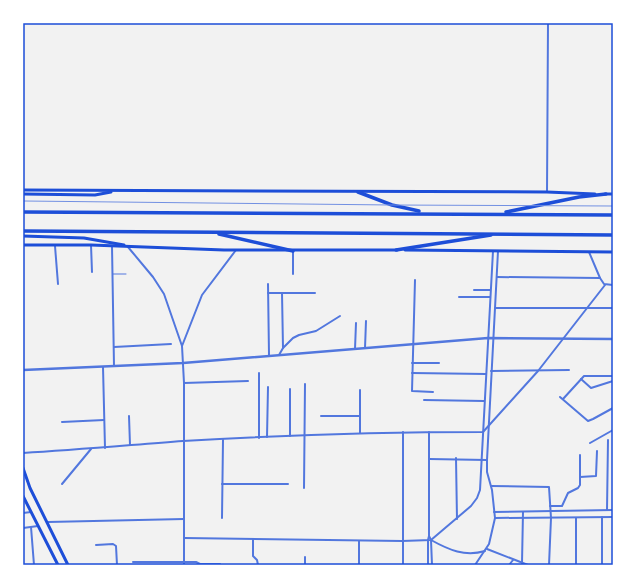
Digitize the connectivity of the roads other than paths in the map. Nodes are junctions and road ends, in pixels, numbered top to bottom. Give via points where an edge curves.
1 (548, 23) edge
2 (23, 190) edge
3 (116, 191) junction
4 (358, 192) junction
5 (547, 192) junction
6 (23, 194) edge
7 (606, 194) junction
8 (613, 194) edge
9 (23, 212) edge
10 (430, 213) junction
11 (497, 214) junction
12 (613, 215) edge
13 (23, 231) edge
14 (212, 232) junction
15 (498, 234) junction
16 (613, 235) edge
17 (23, 236) edge
18 (55, 244) junction
19 (23, 245) edge
20 (91, 245) junction
21 (112, 246) junction
22 (128, 247) junction
23 (236, 250) junction
24 (396, 250) junction
25 (293, 251) junction
26 (493, 251) junction
27 (498, 251) junction
28 (589, 252) junction
29 (613, 252) edge
30 (92, 272) dead end
31 (112, 274) junction
32 (126, 274) dead end
33 (292, 274) dead end
34 (497, 277) junction
35 (600, 278) junction
36 (415, 280) dead end
37 (58, 284) dead end
38 (268, 284) dead end
39 (613, 284) edge
40 (606, 285) junction
41 (474, 290) dead end
42 (490, 290) junction
43 (268, 293) junction
44 (282, 293) junction
45 (315, 293) dead end
46 (459, 297) dead end
47 (490, 297) junction
48 (495, 308) junction
49 (588, 308) junction
50 (613, 308) edge
51 (340, 316) dead end
52 (366, 321) dead end
53 (356, 323) dead end
54 (488, 338) junction
55 (494, 338) junction
56 (564, 339) junction
57 (613, 339) edge
58 (171, 344) dead end
59 (413, 344) junction
60 (182, 346) junction
61 (114, 347) junction
62 (283, 348) junction
63 (365, 348) junction
64 (356, 349) junction
65 (269, 355) junction
66 (279, 355) junction
67 (183, 362) junction
68 (412, 363) junction
69 (439, 364) dead end
70 (103, 366) junction
71 (114, 366) junction
72 (23, 370) edge
73 (538, 370) junction
74 (569, 370) dead end
75 (491, 371) junction
76 (259, 373) dead end
77 (412, 373) junction
78 (486, 374) junction
79 (613, 376) edge
80 (581, 379) junction
81 (613, 380) edge
82 (248, 381) dead end
83 (184, 383) junction
84 (306, 384) dead end
85 (268, 388) dead end
86 (290, 389) dead end
87 (360, 390) dead end
88 (433, 392) dead end
89 (560, 397) dead end
90 (563, 399) junction
91 (424, 400) dead end
92 (485, 401) junction
93 (613, 408) edge
94 (129, 416) dead end
95 (321, 416) dead end
96 (360, 416) junction
97 (104, 420) junction
98 (62, 422) dead end
99 (489, 427) junction
100 (613, 430) edge
101 (403, 432) junction
102 (429, 432) junction
103 (483, 432) junction
104 (360, 433) junction
105 (290, 436) junction
106 (304, 436) junction
107 (267, 437) junction
108 (259, 438) junction
109 (223, 440) junction
110 (608, 440) dead end
111 (184, 441) junction
112 (590, 444) dead end
113 (130, 446) junction
114 (105, 448) junction
115 (91, 449) junction
116 (596, 451) dead end
117 (23, 453) edge
118 (580, 455) dead end
119 (456, 458) junction
120 (429, 459) junction
121 (482, 460) junction
122 (487, 460) junction
123 (23, 468) edge
124 (580, 477) junction
125 (62, 484) dead end
126 (222, 484) junction
127 (288, 484) dead end
128 (491, 486) junction
129 (304, 488) dead end
130 (23, 496) edge
131 (25, 504) edge
132 (550, 506) junction
133 (607, 510) junction
134 (613, 510) edge
135 (23, 512) edge
136 (31, 512) junction
137 (494, 512) junction
138 (523, 512) junction
139 (550, 512) junction
140 (523, 517) junction
141 (602, 517) junction
142 (613, 517) edge
143 (222, 518) dead end
144 (494, 518) junction
145 (550, 518) junction
146 (576, 518) junction
147 (184, 519) junction
148 (457, 519) junction
149 (46, 522) junction
150 (38, 526) junction
151 (31, 527) junction
152 (23, 528) edge
153 (429, 536) junction
154 (184, 538) junction
155 (253, 539) junction
156 (428, 540) junction
157 (431, 540) junction
158 (359, 541) junction
159 (402, 541) junction
160 (96, 545) dead end
161 (486, 550) junction
162 (305, 557) dead end
163 (513, 560) junction
164 (133, 562) dead end
165 (184, 563) edge
166 (522, 563) junction
167 (220, 564) edge
168 (34, 565) edge
169 (58, 565) edge
170 (68, 565) edge
171 (116, 565) edge
172 (258, 565) edge
173 (305, 565) edge
174 (359, 565) edge
175 (402, 565) edge
176 (428, 565) edge
177 (432, 565) edge
178 (475, 565) edge
179 (509, 565) edge
180 (528, 565) edge
181 (549, 565) edge
182 (576, 565) edge
183 (602, 565) edge

1 - 5 street
2 - 3 main road
3 - 4 main road
3 - 6 main road via 95,194
4 - 5 main road
4 - 10 highway via 392,205
5 - 7 main road
7 - 8 main road
7 - 11 highway
9 - 10 highway
10 - 11 highway
11 - 12 highway
13 - 14 highway
14 - 15 highway
14 - 25 highway
15 - 16 highway
15 - 24 highway
17 - 22 main road via 84,238
18 - 19 main road
18 - 20 main road
18 - 37 street
20 - 21 main road
20 - 30 street
21 - 22 main road
21 - 31 street
22 - 23 main road
22 - 60 street via 164,294
23 - 25 main road
23 - 60 street via 202,295
24 - 25 main road
24 - 26 main road
25 - 33 street
26 - 27 main road
26 - 42 street
27 - 28 main road
27 - 34 street
28 - 29 main road
28 - 35 street
31 - 32 lane
31 - 61 street
34 - 35 street
34 - 48 street
35 - 40 street
36 - 59 street
38 - 43 street
39 - 40 street
40 - 49 street
41 - 42 street
42 - 47 street
43 - 44 street
43 - 65 street
44 - 45 street
44 - 62 street
46 - 47 street
47 - 54 street
48 - 49 street
48 - 55 street
49 - 50 street
49 - 56 street
51 - 62 street via 316,331 293,338
52 - 63 street
53 - 64 street
54 - 55 street
54 - 59 street
54 - 78 street
55 - 56 street
55 - 75 street
56 - 57 street
56 - 73 street
58 - 61 street
59 - 63 street
59 - 68 street
60 - 67 street
61 - 71 street
62 - 66 street
63 - 64 street
64 - 66 street
65 - 66 street
65 - 67 street
67 - 71 street
67 - 83 street
68 - 69 street
68 - 77 street
70 - 71 street
70 - 72 street
70 - 97 street
73 - 74 street
73 - 75 street
73 - 99 street
75 - 99 street
76 - 108 street
77 - 78 street
77 - 88 street via 412,391
78 - 92 street
79 - 80 street via 588,375
80 - 81 street via 591,388
80 - 90 street
82 - 83 street
83 - 111 street
84 - 106 street
85 - 107 street
86 - 105 street
87 - 96 street
89 - 90 street
90 - 93 street via 588,420 593,420
91 - 92 street
92 - 103 street
94 - 113 street
95 - 96 street
96 - 104 street
97 - 98 street
97 - 114 street
99 - 103 street
99 - 122 street
100 - 112 street
101 - 102 street
101 - 104 street
101 - 159 street
102 - 103 street
102 - 120 street
103 - 121 street
104 - 106 street
105 - 106 street
105 - 107 street
106 - 129 street
107 - 108 street
108 - 109 street
109 - 111 street
109 - 126 street
110 - 133 street
111 - 113 street
111 - 147 street
113 - 114 street
114 - 115 street
115 - 117 street
115 - 125 street
116 - 124 street via 596,476
118 - 124 street
119 - 120 street
119 - 121 street
119 - 148 street
120 - 153 street
121 - 122 street
121 - 148 street via 479,494
122 - 128 street
123 - 149 main road
124 - 132 street via 578,488 568,493 562,506
126 - 127 street
126 - 143 street
128 - 132 street via 548,486
128 - 137 street
130 - 131 main road
131 - 136 main road
132 - 139 street
133 - 134 street
133 - 139 street
135 - 136 street
136 - 150 main road
137 - 138 street
137 - 144 street
138 - 139 street
138 - 140 street
139 - 145 street
140 - 144 street
140 - 145 street
140 - 166 street
141 - 142 street
141 - 146 street
141 - 183 street
144 - 161 street
145 - 146 street
145 - 181 street
146 - 182 street
147 - 149 street
147 - 154 street
148 - 157 street
149 - 170 main road
150 - 151 street
150 - 169 main road
151 - 152 street
151 - 168 street
153 - 156 street
153 - 157 street
154 - 155 street
154 - 165 street
155 - 158 street
155 - 172 street via 253,556 258,560
156 - 157 street
156 - 159 street
156 - 176 street
157 - 161 street via 449,550 461,553
157 - 177 street
158 - 159 street
158 - 174 street
159 - 175 street
160 - 171 street via 116,546
161 - 163 street
161 - 178 street
162 - 173 street
163 - 166 street
163 - 179 street
164 - 165 street
165 - 167 street
166 - 180 street

